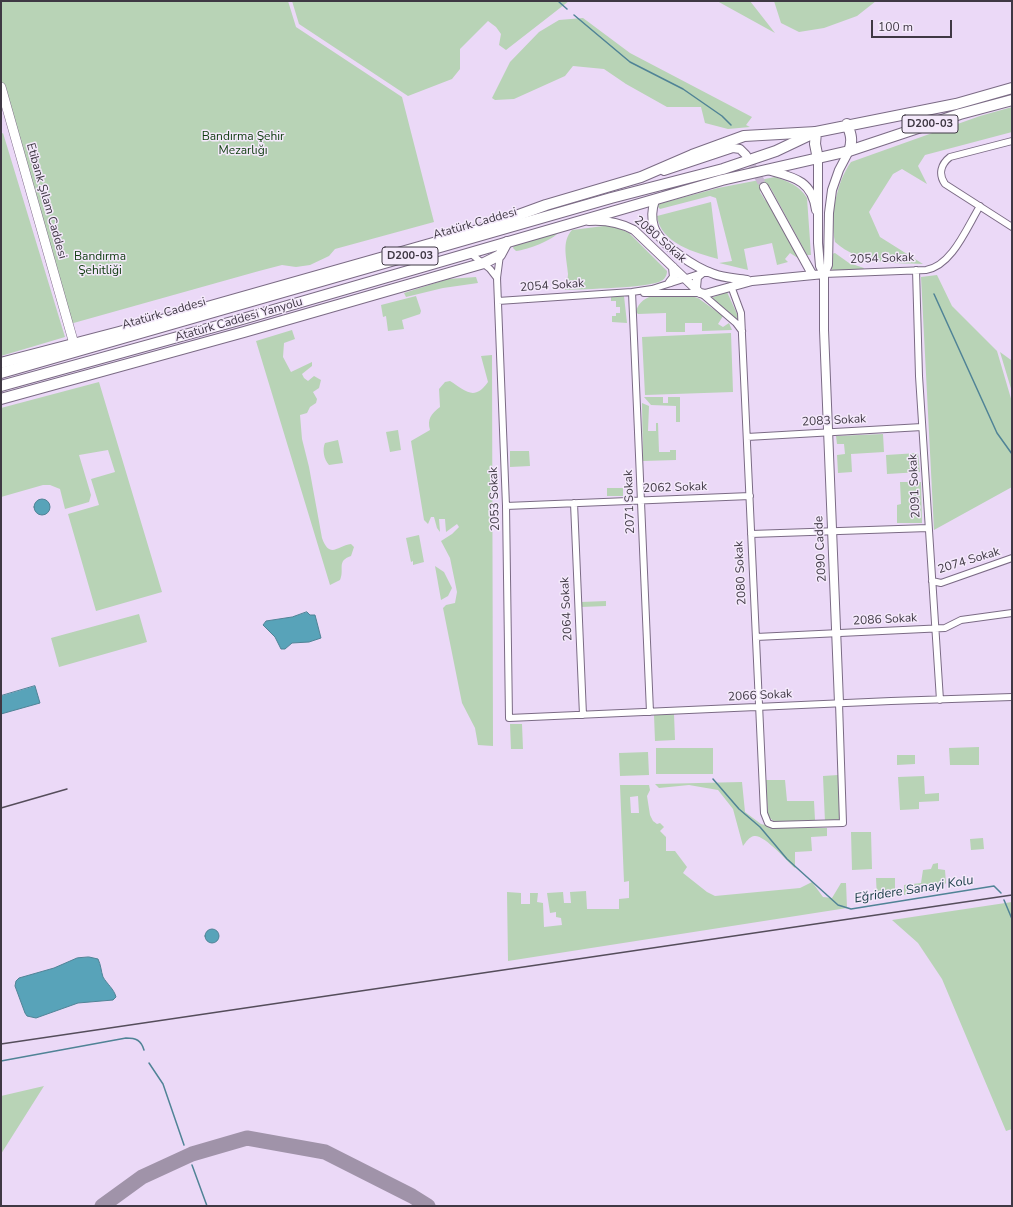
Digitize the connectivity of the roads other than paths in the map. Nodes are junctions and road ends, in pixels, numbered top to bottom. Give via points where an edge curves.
1 (1, 87) edge
2 (1012, 88) edge
3 (1012, 100) edge
4 (846, 124) junction
5 (816, 132) junction
6 (1012, 141) edge
7 (849, 151) junction
8 (746, 155) tunnel mouth
9 (818, 160) junction
10 (767, 170) junction
11 (641, 177) junction
12 (764, 187) tunnel mouth
13 (655, 200) junction
14 (980, 206) junction
15 (579, 222) junction
16 (1012, 227) edge
17 (818, 228) junction
18 (828, 241) junction
19 (507, 242) junction
20 (818, 243) junction
21 (470, 253) junction
22 (500, 255) junction
23 (484, 263) junction
24 (674, 267) junction
25 (916, 270) junction
26 (712, 273) junction
27 (700, 274) junction
28 (812, 274) junction
29 (824, 274) junction
30 (725, 277) junction
31 (497, 278) junction
32 (685, 278) junction
33 (752, 280) junction
34 (670, 282) junction
35 (731, 286) junction
36 (699, 291) junction
37 (632, 292) junction
38 (712, 293) junction
39 (498, 301) junction
40 (742, 331) junction
41 (74, 344) junction
42 (1, 363) edge
43 (1, 373) edge
44 (1, 386) edge
45 (1, 399) edge
46 (922, 427) junction
47 (828, 432) junction
48 (747, 437) junction
49 (750, 496) junction
50 (641, 500) junction
51 (574, 503) junction
52 (506, 506) junction
53 (928, 528) junction
54 (832, 531) junction
55 (751, 534) junction
56 (1012, 558) edge
57 (932, 581) junction
58 (1012, 613) edge
59 (935, 628) junction
60 (836, 633) junction
61 (756, 637) junction
62 (1012, 697) edge
63 (940, 700) junction
64 (839, 703) junction
65 (760, 707) junction
66 (650, 712) junction
67 (583, 715) junction
68 (509, 718) joint
69 (764, 813) joint

1 - 41 main road, Etibank Şılam Caddesi
2 - 4 main road, D200-03 via 956,104
3 - 7 main road, D200-03 via 960,114
4 - 5 main road, D200-03
4 - 7 main road via 852,143
5 - 9 main road via 814,144
5 - 11 main road, Atatürk Caddesi via 744,136
5 - 43 main road, Atatürk Caddesi / D200-03 via 776,151 723,169 611,198
6 - 14 street via 950,157 943,165 941,171 945,184
7 - 9 main road, D200-03
7 - 18 street, 2090 Cadde via 832,190
8 - 11 street via 740,149 733,148
9 - 10 main road, D200-03
9 - 17 street
10 - 13 main road, D200-03
10 - 17 street via 793,177 804,183 811,192
11 - 41 main road, Atatürk Caddesi via 546,205 472,232
12 - 28 street
13 - 15 main road, D200-03
13 - 26 street, 2080 Sokak via 652,208 654,228 681,256
14 - 16 street
14 - 25 street, 2054 Sokak via 945,262 932,269
15 - 19 main road, D200-03
15 - 24 street, 2080 Sokak via 612,221 623,224 634,230
17 - 20 street, 2090 Cadde
18 - 20 street via 822,240
18 - 29 street, 2090 Cadde via 828,265
19 - 21 main road, D200-03
19 - 22 main road
20 - 29 street, 2090 Cadde via 820,266
21 - 23 street
21 - 44 main road, D200-03
22 - 23 main road, Atatürk Caddesi Yanyolu
22 - 31 street, 2053 Sokak
23 - 31 street
23 - 45 main road, Atatürk Caddesi Yanyolu
24 - 32 street, 2080 Sokak
24 - 34 street via 674,277
25 - 29 street, 2054 Sokak
25 - 46 street, 2091 Sokak
26 - 27 street, 2054 Sokak
26 - 30 street, 2054 Sokak
26 - 38 street via 718,284
27 - 32 street, 2054 Sokak
27 - 36 street via 695,280
28 - 29 street, 2054 Sokak
28 - 33 street, 2054 Sokak
29 - 47 street, 2090 Cadde
30 - 33 street, 2054 Sokak
30 - 35 street
31 - 39 street, 2053 Sokak
32 - 34 street, 2054 Sokak
32 - 36 street, 2080 Sokak
33 - 35 street, 2054 Sokak
34 - 37 street, 2054 Sokak via 652,289
35 - 38 street, 2054 Sokak
35 - 40 street, 2080 Sokak via 742,313
36 - 37 street, 2054 Sokak
36 - 38 street, 2054 Sokak
36 - 40 street, 2080 Sokak
37 - 39 street, 2054 Sokak
37 - 50 street, 2071 Sokak
39 - 52 street, 2053 Sokak
40 - 48 street, 2080 Sokak
41 - 42 main road, Atatürk Caddesi
46 - 47 street, 2083 Sokak
46 - 53 street, 2091 Sokak
47 - 48 street, 2083 Sokak
47 - 54 street, 2090 Cadde
48 - 49 street, 2080 Sokak
49 - 50 street, 2062 Sokak
49 - 55 street, 2080 Sokak
50 - 51 street, 2062 Sokak
50 - 66 street, 2071 Sokak
51 - 52 street, 2062 Sokak
51 - 67 street, 2064 Sokak
52 - 68 street, 2053 Sokak
53 - 54 street
53 - 57 street, 2091 Sokak
54 - 55 street
54 - 60 street, 2090 Cadde
55 - 61 street, 2080 Sokak
56 - 57 street, 2074 Sokak via 941,583
57 - 59 street, 2091 Sokak
58 - 59 street, 2086 Sokak via 961,620 948,627
59 - 60 street, 2086 Sokak
59 - 63 street, 2091 Sokak
60 - 61 street, 2086 Sokak
60 - 64 street, 2090 Cadde
61 - 65 street, 2080 Sokak
62 - 63 street, 2066 Sokak
63 - 64 street, 2066 Sokak
64 - 65 street, 2066 Sokak
64 - 69 street, 2090 Cadde via 843,823 773,825 768,823
65 - 66 street, 2066 Sokak
65 - 69 street, 2080 Sokak
66 - 67 street, 2066 Sokak
67 - 68 street, 2066 Sokak

